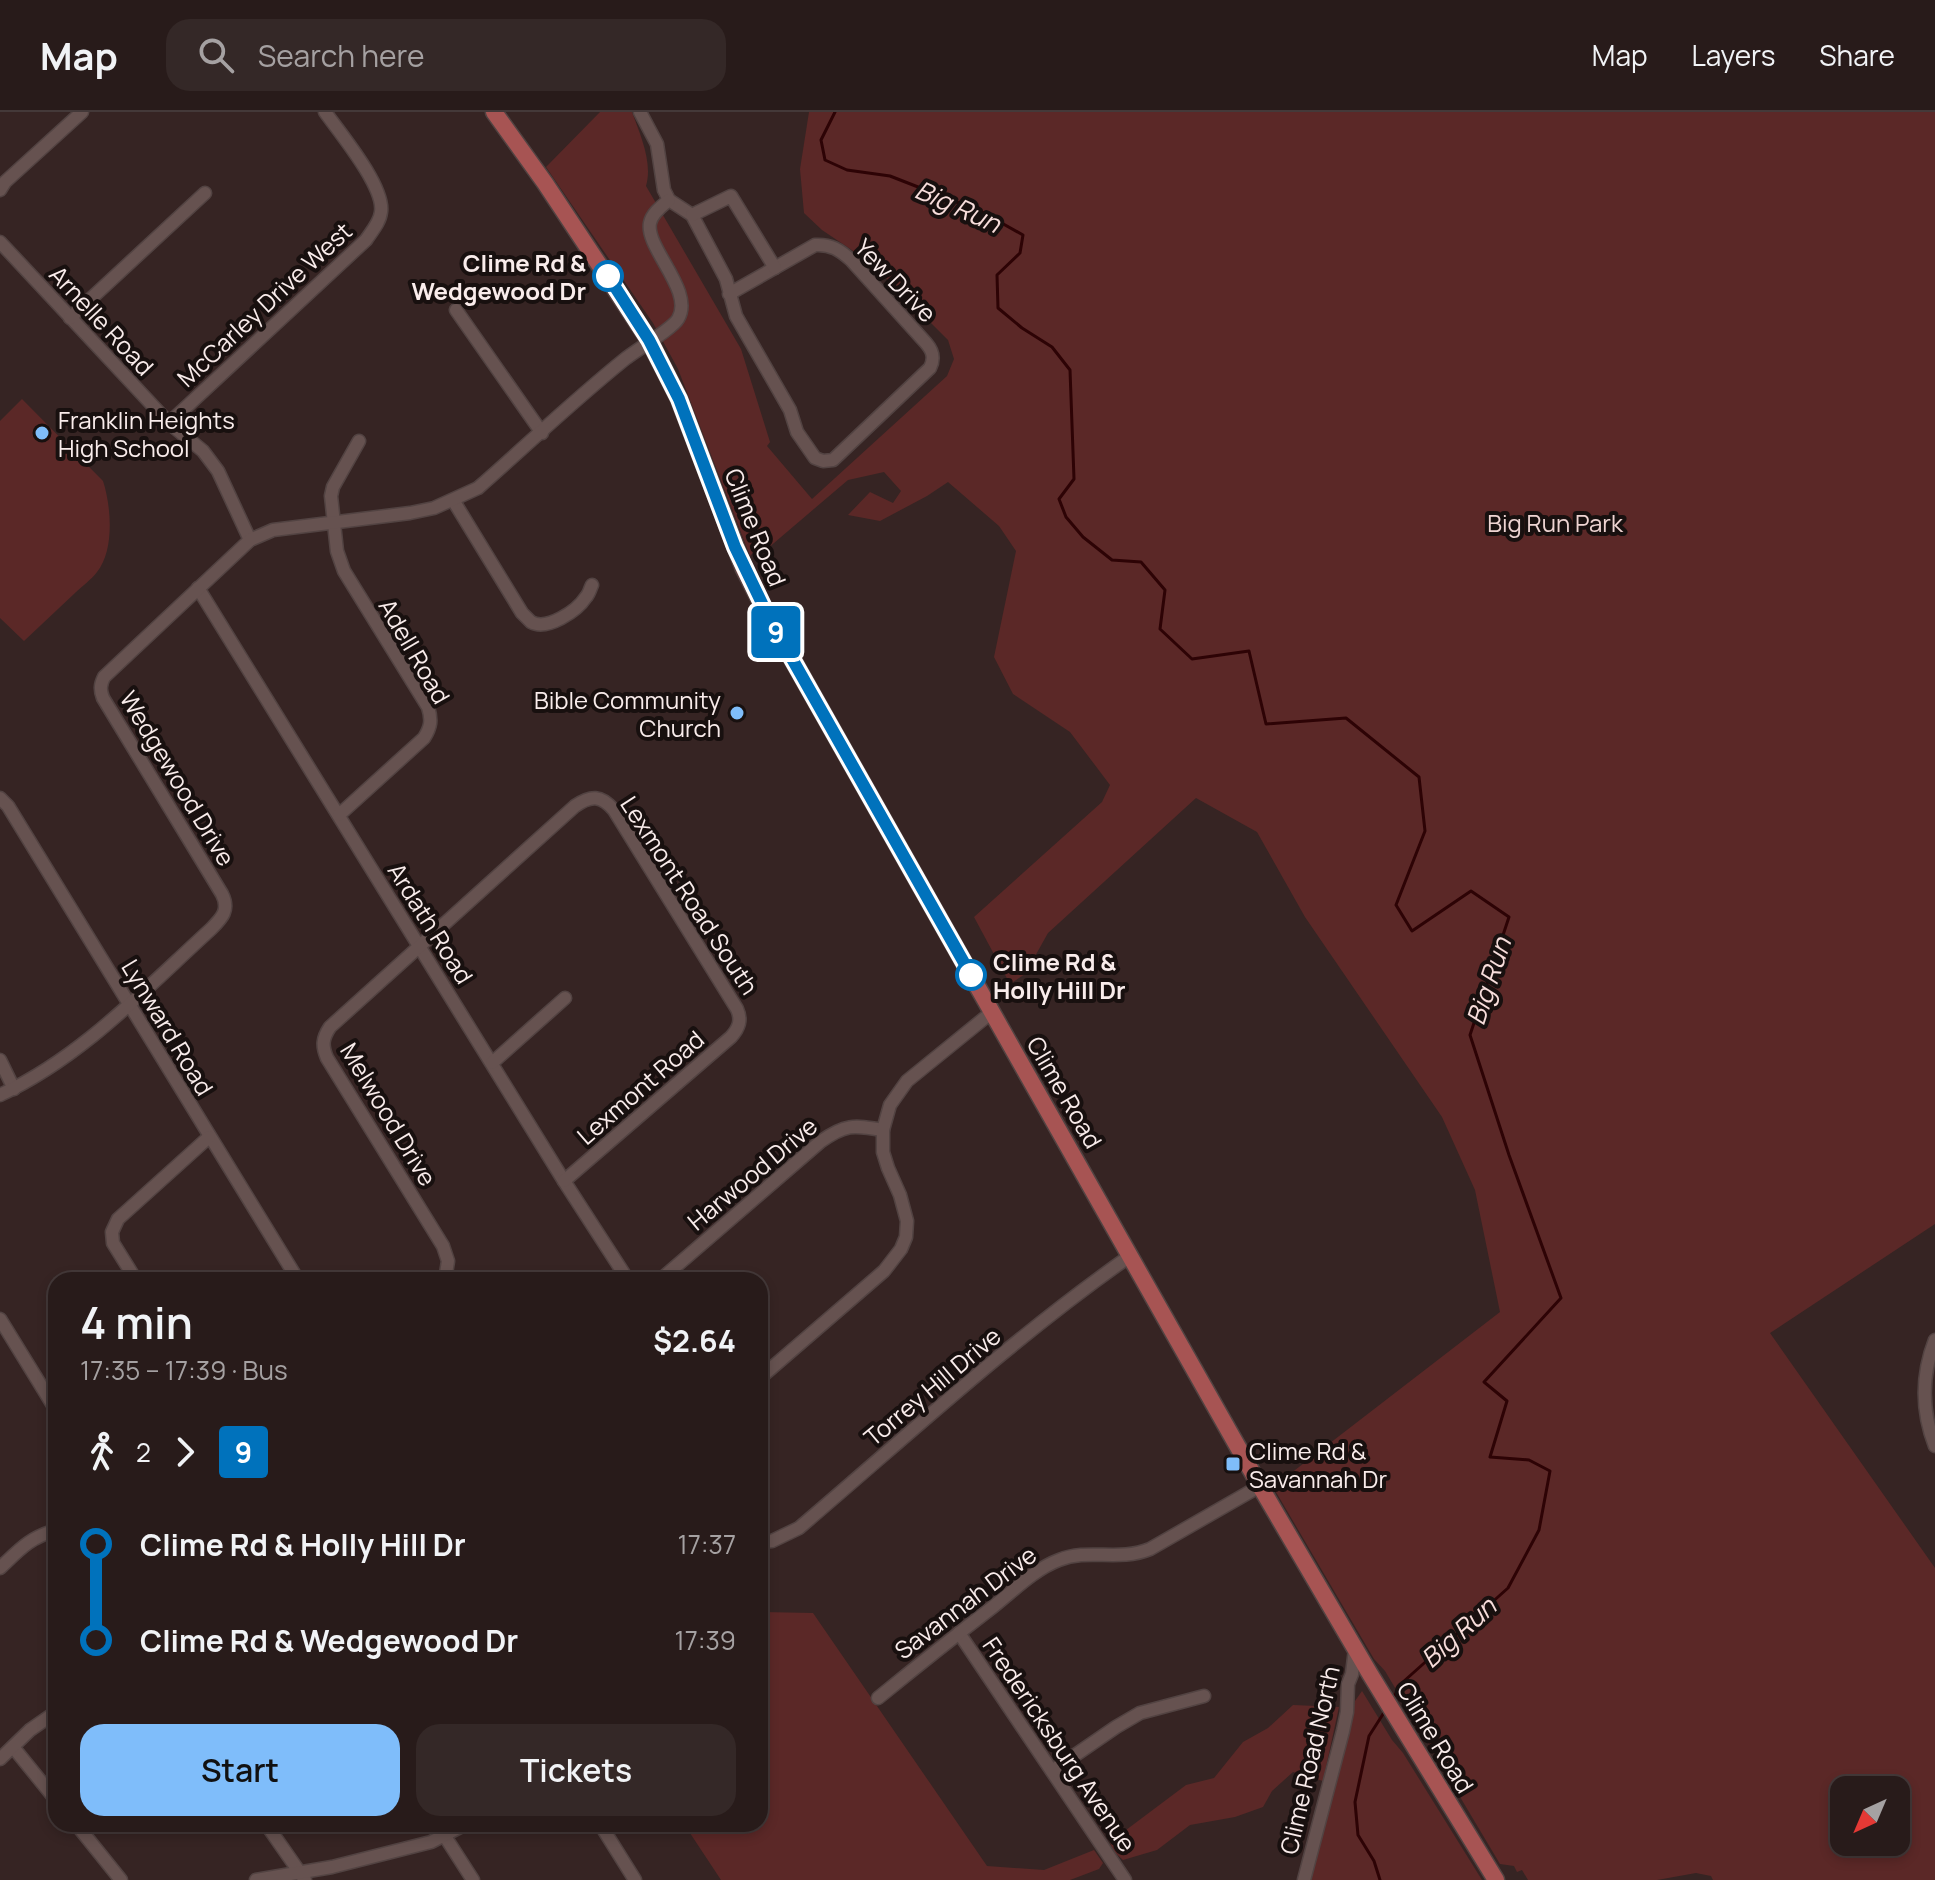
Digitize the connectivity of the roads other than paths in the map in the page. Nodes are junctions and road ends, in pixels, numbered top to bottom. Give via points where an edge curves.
1 (82, 112) edge
2 (325, 112) edge
3 (494, 112) edge
4 (640, 112) edge
5 (0, 190) edge
6 (205, 193) dead end
7 (669, 200) junction
8 (692, 215) junction
9 (1, 244) edge
10 (775, 268) junction
11 (729, 294) junction
12 (456, 310) dead end
13 (70, 318) junction
14 (649, 340) junction
15 (169, 423) junction
16 (542, 433) junction
17 (359, 441) dead end
18 (453, 500) junction
19 (333, 522) junction
20 (250, 540) junction
21 (592, 585) dead end
22 (198, 588) junction
23 (0, 798) edge
24 (594, 798) joint
25 (339, 815) junction
26 (420, 947) junction
27 (565, 998) dead end
28 (128, 1005) junction
29 (992, 1012) junction
30 (740, 1023) joint
31 (0, 1060) edge
32 (492, 1063) junction
33 (14, 1089) junction
34 (0, 1095) edge
35 (883, 1130) junction
36 (209, 1137) junction
37 (564, 1181) junction
38 (1130, 1256) junction
39 (131, 1272) edge
40 (293, 1272) edge
41 (446, 1272) edge
42 (623, 1272) edge
43 (669, 1272) edge
44 (0, 1319) edge
45 (1935, 1340) edge
46 (768, 1371) edge
47 (48, 1397) edge
48 (1935, 1446) edge
49 (1260, 1486) junction
50 (48, 1533) edge
51 (768, 1541) edge
52 (0, 1568) edge
53 (959, 1633) junction
54 (1355, 1649) junction
55 (1204, 1696) dead end
56 (878, 1698) dead end
57 (48, 1718) edge
58 (13, 1747) junction
59 (0, 1759) edge
60 (1052, 1771) junction
61 (48, 1790) edge
62 (82, 1832) edge
63 (272, 1832) edge
64 (439, 1832) edge
65 (442, 1832) edge
66 (605, 1832) edge
67 (302, 1876) edge
68 (121, 1880) edge
69 (256, 1880) edge
70 (473, 1880) edge
71 (635, 1880) edge
72 (1125, 1880) edge
73 (1304, 1880) edge
74 (1496, 1880) edge

1 - 5 street
2 - 15 street, McCarley Drive West via 380,195 376,227
3 - 14 main road, Clime Road
4 - 7 street via 657,144
6 - 13 street
7 - 8 street
7 - 14 street, Wedgewood Drive via 650,223 651,235 682,307 678,320
8 - 10 street via 731,196
8 - 11 street
9 - 13 street, Arnelle Road
10 - 11 street, Yew Drive
10 - 11 street, Yew Drive via 815,245 840,250 931,348 930,368 833,460 823,461 808,451
12 - 16 street
13 - 15 street, Arnelle Road
14 - 16 street, Wedgewood Drive
14 - 29 main road, Clime Road via 685,413 732,540 769,618
15 - 20 street, Arnelle Road via 218,471
16 - 18 street, Wedgewood Drive via 478,488
17 - 19 street, Adell Road via 333,487
18 - 19 street, Wedgewood Drive via 410,513
18 - 21 street via 530,622 553,622 586,599
19 - 20 street, Wedgewood Drive via 273,530
19 - 25 street, Adell Road via 344,571 431,718 424,738
20 - 22 street, Wedgewood Drive
22 - 25 street, Ardath Road
22 - 28 street, Wedgewood Drive via 104,677 100,691 226,908 211,929
23 - 28 street, Lynward Road
24 - 26 street, Melwood Drive via 575,806
24 - 30 street, Lexmont Road South via 614,810 737,1009
25 - 26 street, Ardath Road
26 - 32 street, Ardath Road
26 - 41 street, Melwood Drive via 330,1027 323,1048 443,1246
27 - 32 street
28 - 33 street, Wedgewood Drive via 75,1050
28 - 36 street, Lynward Road
29 - 35 street via 907,1081 890,1105
29 - 38 main road, Clime Road
30 - 37 street, Lexmont Road via 731,1037
31 - 33 street
32 - 37 street, Ardath Road
33 - 34 street, Wedgewood Drive
35 - 43 street, Harwood Drive via 852,1127 834,1132
35 - 46 street via 883,1152 907,1221 901,1249 884,1271
36 - 39 street via 118,1219 113,1243
36 - 40 street, Lynward Road
37 - 42 street, Ardath Road
38 - 49 main road, Clime Road
38 - 51 street, Torrey Hill Drive via 1038,1326 799,1528
44 - 47 street
45 - 48 street via 1923,1391
49 - 53 street, Savannah Drive via 1150,1549 1055,1561
49 - 54 main road, Clime Road
50 - 52 street via 28,1542
53 - 56 street, Savannah Drive
53 - 60 street, Fredericksburg Avenue
54 - 73 street, Clime Road North via 1343,1731
54 - 74 main road, Clime Road
55 - 60 street via 1140,1713
57 - 58 street
58 - 59 street
58 - 61 street
60 - 72 street, Fredericksburg Avenue
62 - 68 street
63 - 67 street
64 - 67 street via 431,1842
65 - 70 street
66 - 71 street
67 - 69 street

